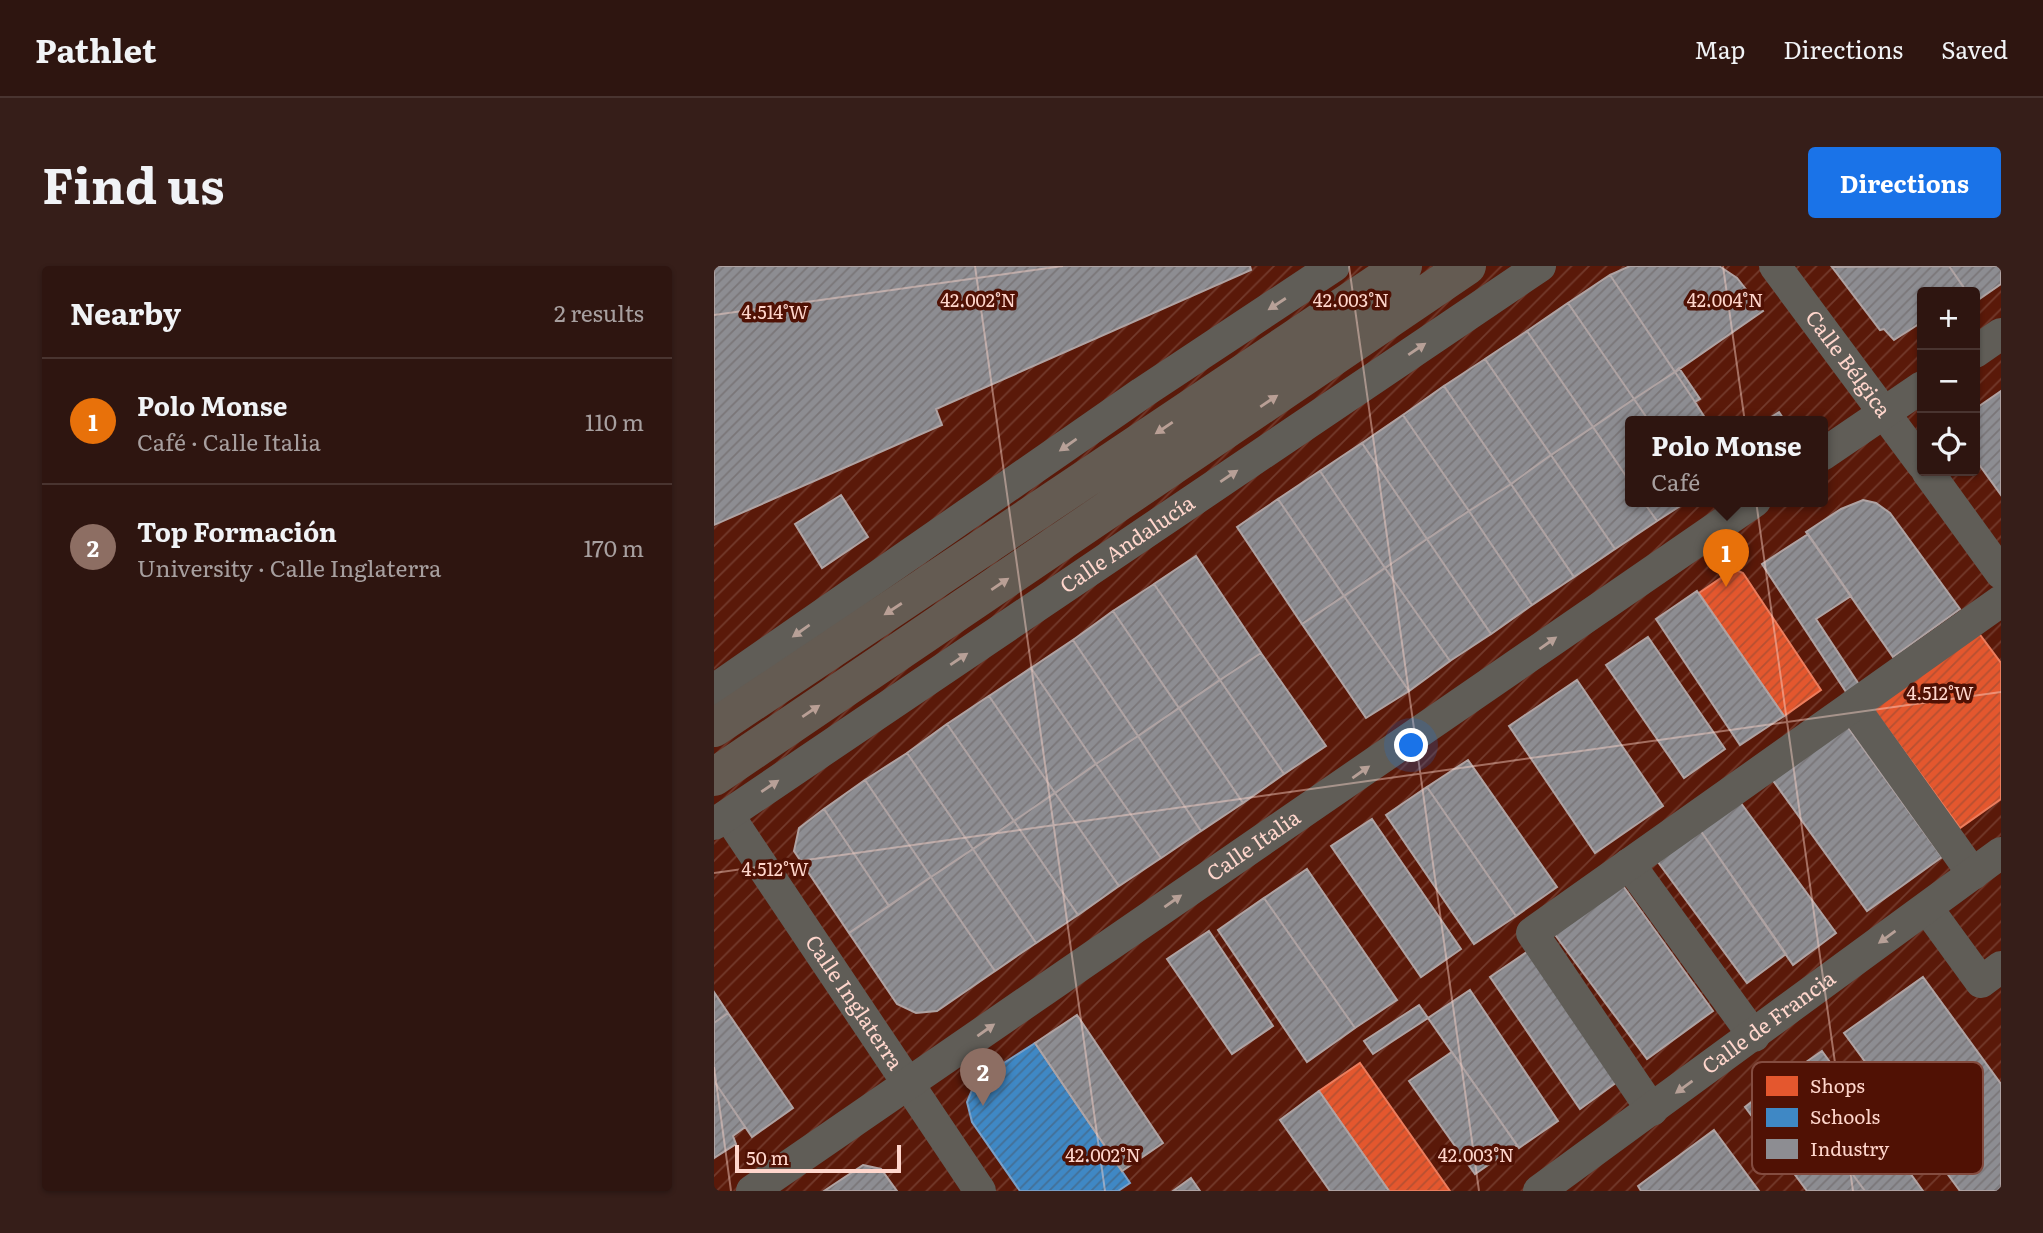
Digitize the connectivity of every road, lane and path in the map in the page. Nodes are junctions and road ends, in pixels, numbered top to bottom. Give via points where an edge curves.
1 (1334, 266) edge
2 (1403, 266) edge
3 (1467, 266) edge
4 (1540, 266) edge
5 (1775, 266) edge
6 (2001, 334) edge
7 (1978, 350) edge
8 (1917, 390) edge
9 (1885, 412) junction
10 (1828, 451) edge
11 (1917, 457) edge
12 (1931, 476) edge
13 (1746, 507) edge
14 (2001, 573) edge
15 (2001, 601) edge
16 (714, 690) edge
17 (1853, 706) junction
18 (714, 728) edge
19 (714, 777) edge
20 (721, 820) edge
21 (2001, 853) edge
22 (1629, 864) junction
23 (1973, 874) junction
24 (1927, 908) junction
25 (2001, 967) edge
26 (1754, 1035) junction
27 (911, 1084) junction
28 (1652, 1110) junction
29 (752, 1191) edge
30 (980, 1191) edge
31 (1539, 1191) edge

1 -> 16 street
2 -> 18 main road
19 -> 3 main road, Calle Andalucía
20 -> 4 street, Calle Andalucía
5 - 9 street, Calle Bélgica
6 - 7 street
8 - 9 street
9 - 10 street
9 - 11 street, Calle Bélgica
12 - 14 street
27 -> 13 street, Calle Italia
15 - 17 street
17 - 22 street
17 - 23 street
20 - 27 street, Calle Inglaterra
21 - 23 street, Calle de Francia
22 - 26 street
22 - 28 street via 1532,933
23 - 24 street, Calle de Francia
24 - 25 street via 1981,982
24 -> 26 street, Calle de Francia
26 -> 28 street, Calle de Francia
27 - 29 street, Calle Italia
27 - 30 street, Calle Inglaterra
28 - 31 street, Calle de Francia

